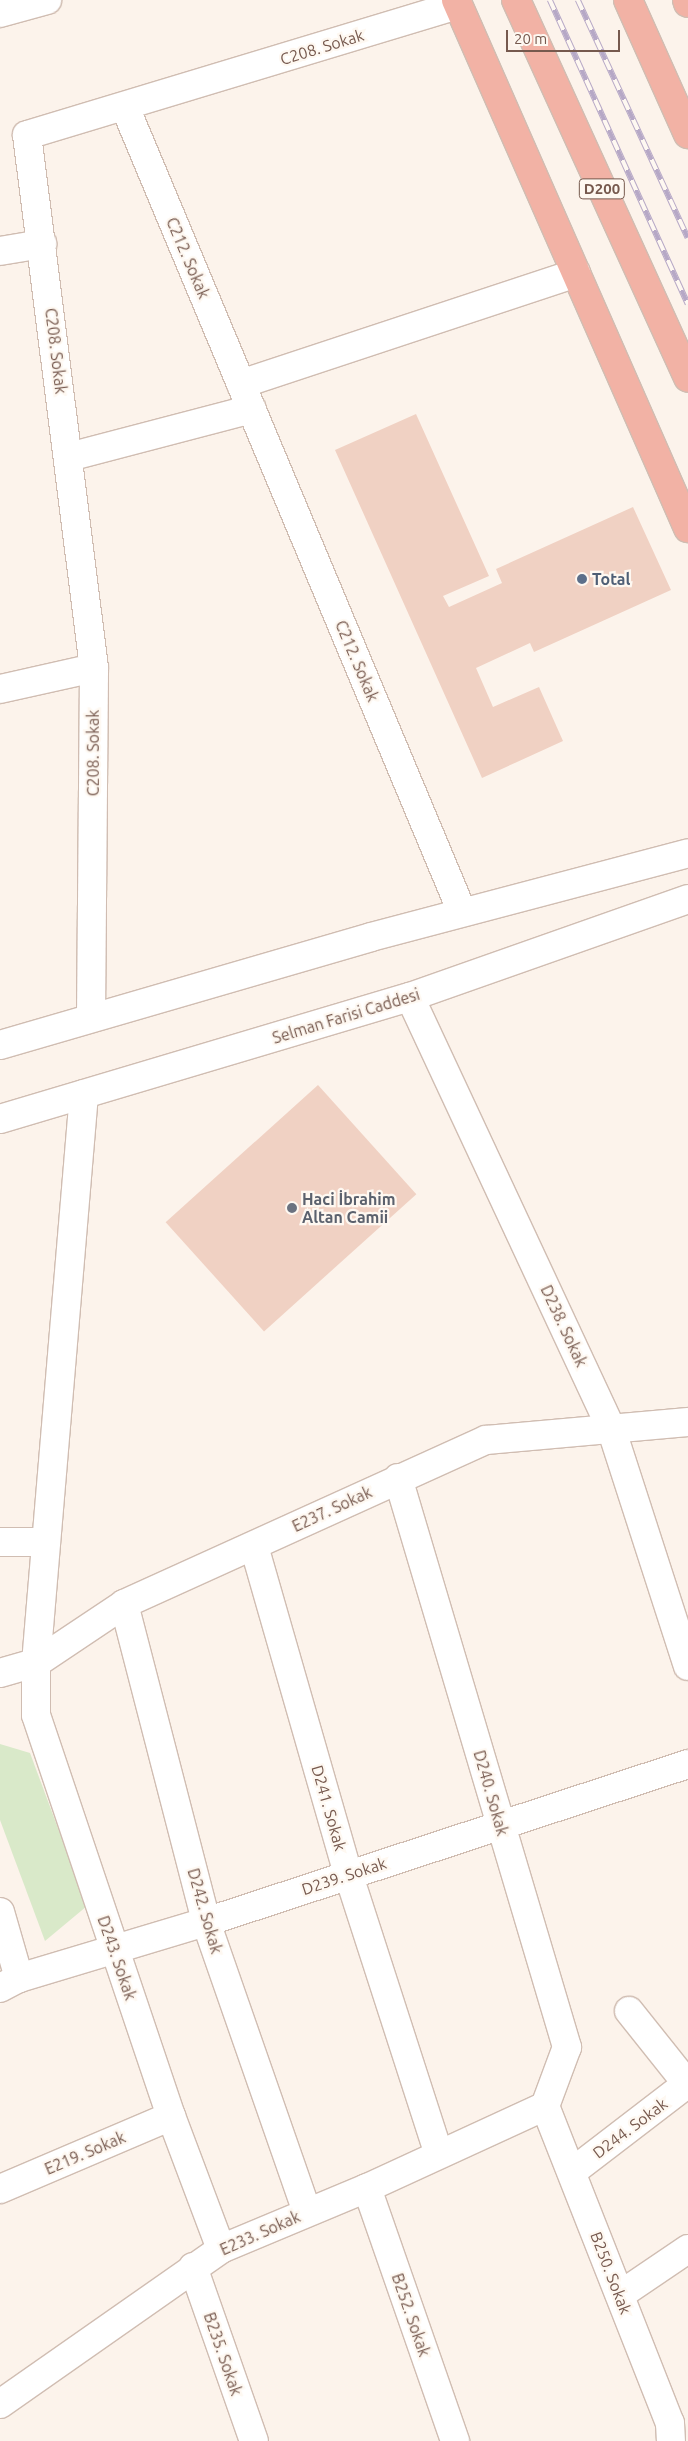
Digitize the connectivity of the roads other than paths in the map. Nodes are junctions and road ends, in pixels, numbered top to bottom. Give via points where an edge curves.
1 (47, 0) edge
2 (516, 0) edge
3 (628, 0) edge
4 (457, 2) edge
5 (0, 13) edge
6 (125, 107) junction
7 (688, 134) edge
8 (42, 244) junction
9 (0, 251) edge
10 (576, 273) junction
11 (688, 378) edge
12 (241, 384) junction
13 (252, 410) junction
14 (70, 457) junction
15 (688, 528) edge
16 (94, 668) junction
17 (0, 689) edge
18 (688, 852) edge
19 (688, 899) edge
20 (462, 912) junction
21 (410, 997) junction
22 (91, 1016) junction
23 (0, 1045) edge
24 (84, 1094) junction
25 (0, 1119) edge
26 (688, 1422) edge
27 (611, 1428) junction
28 (398, 1478) junction
29 (0, 1542) edge
30 (46, 1542) junction
31 (254, 1546) junction
32 (124, 1604) junction
33 (36, 1662) junction
34 (688, 1666) edge
35 (0, 1673) edge
36 (688, 1764) edge
37 (501, 1827) junction
38 (348, 1873) junction
39 (0, 1912) edge
40 (206, 1922) junction
41 (114, 1950) junction
42 (10, 1983) edge
43 (629, 2011) dead end
44 (688, 2084) edge
45 (545, 2106) junction
46 (170, 2116) junction
47 (439, 2154) junction
48 (572, 2172) junction
49 (367, 2188) junction
50 (0, 2189) edge
51 (307, 2212) junction
52 (688, 2248) edge
53 (221, 2249) junction
54 (194, 2267) junction
55 (620, 2295) junction
56 (0, 2404) edge
57 (676, 2425) edge
58 (254, 2441) edge
59 (455, 2441) edge

1 - 5 street
2 - 11 highway, D200
3 - 7 highway
4 - 6 street, C208. Sokak
4 - 10 highway
6 - 8 street, C208. Sokak via 28,135
6 - 12 street, C212. Sokak
8 - 9 street
8 - 14 street, C208. Sokak
10 - 12 street
10 - 15 highway
12 - 13 street, C212. Sokak
13 - 14 street
13 - 20 street, C212. Sokak
14 - 16 street, C208. Sokak
16 - 17 street
16 - 22 street, C208. Sokak
18 - 20 street
19 - 21 street, Selman Farisi Caddesi
20 - 22 street
21 - 24 street, Selman Farisi Caddesi
21 - 27 street, D238. Sokak
22 - 23 street
24 - 25 street, Selman Farisi Caddesi
24 - 30 street, D243. Sokak
26 - 27 street, E237. Sokak
27 - 28 street, E237. Sokak via 486,1440
27 - 34 street, D238. Sokak
28 - 31 street, E237. Sokak
28 - 37 street, D240. Sokak
29 - 30 street
30 - 33 street, D243. Sokak
31 - 32 street, E237. Sokak
31 - 38 street, D241. Sokak
32 - 33 street, E237. Sokak
32 - 40 street, D242. Sokak
33 - 35 street, E237. Sokak
33 - 41 street, D243. Sokak via 36,1715
36 - 37 street, D239. Sokak
37 - 38 street, D239. Sokak
37 - 45 street, D240. Sokak via 567,2047
38 - 40 street, D239. Sokak
38 - 47 street, D241. Sokak
39 - 42 street
40 - 41 street, D239. Sokak
40 - 51 street, D242. Sokak
41 - 42 street, D239. Sokak
41 - 46 street, D243. Sokak
43 - 44 street
44 - 48 street, D244. Sokak
45 - 47 street, E233. Sokak
45 - 48 street, B250. Sokak
46 - 50 street, E219. Sokak
46 - 53 street, D243. Sokak
47 - 49 street, E233. Sokak
48 - 55 street, B250. Sokak
49 - 51 street, E233. Sokak
49 - 59 street, B252. Sokak
51 - 53 street, E233. Sokak
52 - 55 street
53 - 54 street, E233. Sokak
54 - 56 street, E233. Sokak
54 - 58 street, B235. Sokak
55 - 57 street, B250. Sokak

